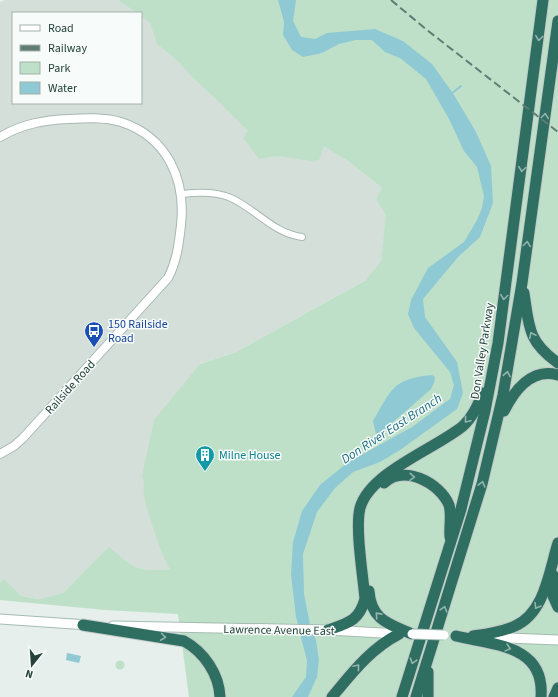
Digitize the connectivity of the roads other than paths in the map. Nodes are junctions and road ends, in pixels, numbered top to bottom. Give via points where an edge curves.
1 (543, 0) edge
2 (558, 21) edge
3 (0, 137) edge
4 (182, 194) junction
5 (302, 237) dead end
6 (522, 283) junction
7 (558, 363) edge
8 (492, 374) junction
9 (558, 375) edge
10 (496, 426) junction
11 (0, 454) edge
12 (450, 543) junction
13 (558, 543) edge
14 (558, 559) edge
15 (558, 607) edge
16 (0, 619) edge
17 (83, 625) junction
18 (328, 630) junction
19 (404, 634) junction
20 (456, 636) junction
21 (472, 636) junction
22 (558, 640) edge
23 (428, 659) junction
24 (558, 688) edge
25 (220, 697) edge
26 (332, 697) edge
27 (402, 697) edge
28 (416, 697) edge
29 (428, 697) edge
30 (541, 697) edge
31 (554, 697) edge

1 -> 8 highway, Don Valley Parkway via 523,165
6 -> 2 highway
3 - 4 street, Railside Road via 21,126 48,120 94,118 120,122 140,131 159,146 174,168
4 - 5 street via 208,192 226,196 280,231
4 - 11 street, Railside Road via 178,251 174,268 168,278 23,438
7 -> 6 highway via 538,346 530,330
10 -> 6 highway
8 - 12 highway, Don Valley Parkway via 462,508
8 -> 18 highway via 478,406 463,426 379,481 366,496 360,508 358,522 365,599 362,610 349,622
9 - 10 highway via 538,375 521,384
23 -> 10 highway via 482,484
19 -> 12 highway via 384,621 371,606 363,522 366,504 388,480 418,476 444,495 450,507
12 -> 27 highway, Don Valley Parkway
13 -> 21 highway via 540,601 530,616 510,628
14 - 15 highway via 552,585
16 - 17 main road, Lawrence Avenue East
17 - 18 main road, Lawrence Avenue East
17 -> 25 highway via 184,641 206,659 214,674
18 - 19 main road, Lawrence Avenue East
19 - 20 main road, Lawrence Avenue East, bridge
26 -> 19 highway via 366,657 384,642
20 - 21 main road, Lawrence Avenue East
20 -> 30 highway via 523,653 539,672
21 - 22 main road, Lawrence Avenue East
23 - 28 highway
23 - 29 highway
24 - 31 highway

